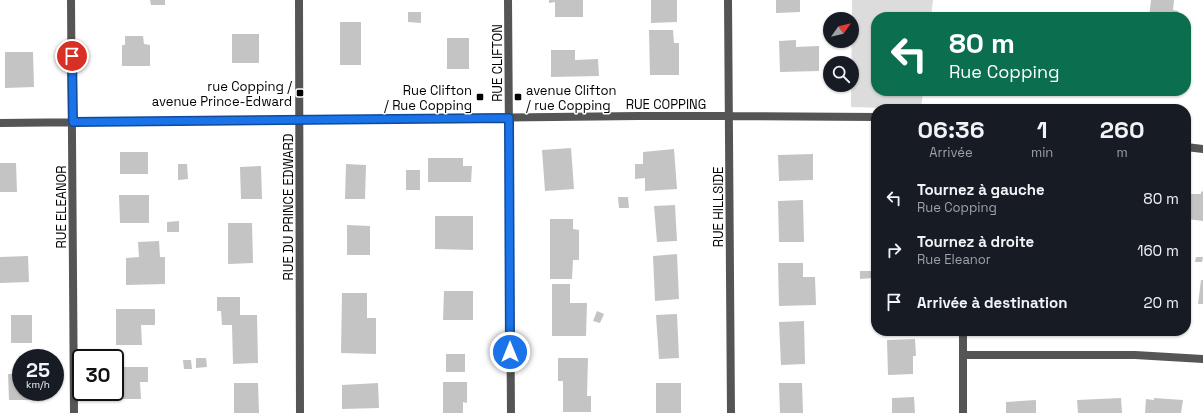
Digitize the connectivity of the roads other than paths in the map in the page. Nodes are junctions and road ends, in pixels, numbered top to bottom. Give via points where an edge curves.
1 (71, 0) edge
2 (299, 0) edge
3 (508, 0) edge
4 (728, 0) edge
5 (729, 116) junction
6 (871, 117) edge
7 (509, 118) junction
8 (300, 121) junction
9 (73, 122) junction
10 (0, 123) edge
11 (1191, 148) edge
12 (1203, 149) edge
13 (963, 336) edge
14 (963, 355) junction
15 (1203, 359) edge
16 (74, 413) edge
17 (300, 413) edge
18 (511, 413) edge
19 (731, 413) edge
20 (963, 413) edge

1 - 9 street, RUE ELEANOR
2 - 8 street, RUE DU PRINCE EDWARD
3 - 7 street, RUE CLIFTON
4 - 5 street, RUE HILLSIDE
5 - 6 street, RUE COPPING
5 - 7 street, RUE COPPING
5 - 19 street, RUE HILLSIDE
7 - 8 street, RUE COPPING
7 - 18 street, RUE CLIFTON
8 - 9 street, RUE COPPING
8 - 17 street, RUE DU PRINCE EDWARD
9 - 10 street, RUE COPPING
9 - 16 street, RUE ELEANOR
11 - 12 street
13 - 14 street
14 - 15 street via 1135,354
14 - 20 street

